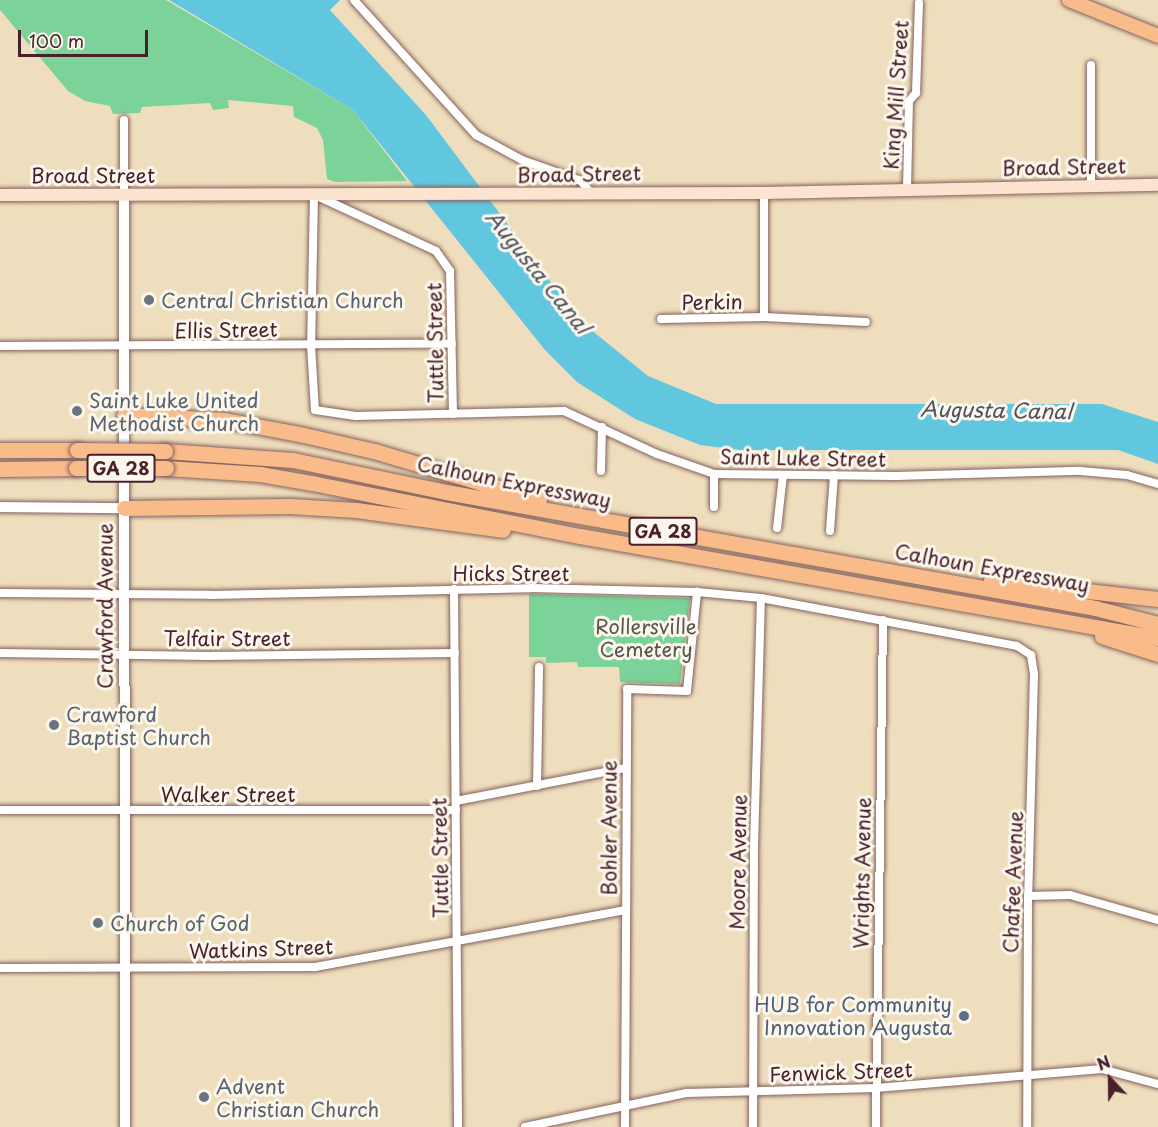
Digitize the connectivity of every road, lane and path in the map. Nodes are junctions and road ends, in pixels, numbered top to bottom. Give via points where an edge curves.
1 (354, 0) edge
2 (1073, 1) edge
3 (919, 3) dead end
4 (1158, 36) edge
5 (1091, 65) dead end
6 (124, 120) dead end
7 (1091, 184) junction
8 (1158, 185) edge
9 (907, 189) junction
10 (590, 192) junction
11 (764, 193) junction
12 (124, 194) junction
13 (0, 195) edge
14 (314, 195) junction
15 (764, 317) junction
16 (661, 319) dead end
17 (866, 322) dead end
18 (452, 344) junction
19 (311, 345) junction
20 (0, 346) edge
21 (122, 347) junction
22 (453, 414) junction
23 (124, 415) junction
24 (602, 427) junction
25 (0, 450) edge
26 (0, 469) edge
27 (601, 471) dead end
28 (714, 474) junction
29 (783, 475) junction
30 (834, 476) junction
31 (1158, 484) edge
32 (0, 507) edge
33 (714, 507) dead end
34 (124, 508) junction
35 (616, 522) junction
36 (777, 528) dead end
37 (830, 531) dead end
38 (688, 556) junction
39 (843, 564) junction
40 (454, 589) junction
41 (122, 592) junction
42 (697, 592) junction
43 (0, 593) edge
44 (761, 598) junction
45 (1158, 599) edge
46 (1045, 618) junction
47 (883, 620) junction
48 (1158, 624) edge
49 (1158, 638) edge
50 (1017, 646) joint
51 (0, 653) edge
52 (122, 653) junction
53 (455, 653) junction
54 (1158, 654) edge
55 (539, 667) dead end
56 (626, 768) junction
57 (537, 786) junction
58 (456, 806) junction
59 (0, 810) edge
60 (123, 810) junction
61 (1028, 896) junction
62 (626, 910) junction
63 (1158, 920) edge
64 (458, 941) junction
65 (0, 968) edge
66 (124, 968) junction
67 (1025, 1077) junction
68 (1158, 1084) edge
69 (876, 1088) junction
70 (753, 1092) junction
71 (625, 1106) junction
72 (125, 1127) edge
73 (458, 1127) edge
74 (525, 1127) edge
75 (625, 1127) edge
76 (753, 1127) edge
77 (876, 1127) edge
78 (1027, 1127) edge

1 - 10 street via 476,135 526,161 581,181
2 - 4 main road
3 - 9 street, King Mill Street via 916,93 909,101
5 - 7 street
6 - 12 street, Crawford Avenue
7 - 8 main road, Broad Street
7 - 9 main road, Broad Street
9 - 11 main road, Broad Street
10 - 11 main road, Broad Street
10 - 14 main road, Broad Street
11 - 15 street
12 - 13 main road, Broad Street
12 - 14 main road, Broad Street
12 - 21 street, Crawford Avenue
14 - 18 street, Tuttle Street via 436,251 450,271
14 - 19 street
15 - 16 street, Perkin
15 - 17 street, Perkin
18 - 19 street, Ellis Street
18 - 22 street, Tuttle Street
19 - 21 street, Ellis Street
19 - 22 street, Saint Luke Street via 315,410 356,416
20 - 21 street, Ellis Street
21 - 23 street, Crawford Avenue
22 - 24 street, Saint Luke Street via 564,411
23 - 34 street, Crawford Avenue
23 - 35 highway via 225,420 304,435 374,451
24 - 27 street
24 - 28 street, Saint Luke Street via 665,458
25 - 35 highway, Calhoun Expressway / GA 28, bridge via 165,451 294,460
26 - 38 highway, Calhoun Expressway / GA 28, bridge via 166,468 260,474
28 - 29 street, Saint Luke Street
28 - 33 street
29 - 30 street, Saint Luke Street
29 - 36 street
30 - 31 street, Saint Luke Street via 1080,471 1127,475
30 - 37 street
32 - 34 street
34 - 38 highway via 290,506 356,510
34 - 41 street, Crawford Avenue
35 - 39 highway, Calhoun Expressway / GA 28
38 - 46 highway, Calhoun Expressway / GA 28
39 - 45 highway
39 - 48 highway, Calhoun Expressway / GA 28 via 1095,608
40 - 41 street, Hicks Street via 210,595
40 - 42 street, Hicks Street
40 - 53 street, Tuttle Street
41 - 43 street, Hicks Street
41 - 52 street, Crawford Avenue
42 - 44 street, Hicks Street
42 - 56 street, Bohler Avenue via 687,691 627,689
44 - 47 street, Hicks Street
44 - 70 street, Moore Avenue
46 - 49 highway, Calhoun Expressway / GA 28
46 - 54 highway
47 - 50 street, Hicks Street
47 - 69 street, Wrights Avenue
50 - 61 street, Chafee Avenue via 1031,656 1034,674
51 - 52 street, Telfair Street
52 - 53 street, Telfair Street
52 - 60 street, Crawford Avenue
53 - 58 street, Tuttle Street
55 - 57 street
56 - 57 street, Walker Street
56 - 62 street, Bohler Avenue
57 - 58 street, Walker Street
58 - 60 street, Walker Street
58 - 64 street, Tuttle Street
59 - 60 street, Walker Street
60 - 66 street, Crawford Avenue
61 - 63 street via 1070,896
61 - 67 street, Chafee Avenue
62 - 64 street, Watkins Street
62 - 71 street, Bohler Avenue
64 - 66 street, Watkins Street via 315,967
64 - 73 street, Tuttle Street
65 - 66 street, Watkins Street
66 - 72 street, Crawford Avenue
67 - 68 street, Fenwick Street via 1102,1069
67 - 69 street, Fenwick Street
67 - 78 street, Chafee Avenue
69 - 70 street, Fenwick Street
69 - 77 street, Wrights Avenue
70 - 71 street, Fenwick Street via 687,1093
70 - 76 street, Moore Avenue
71 - 74 street, Fenwick Street
71 - 75 street, Bohler Avenue

